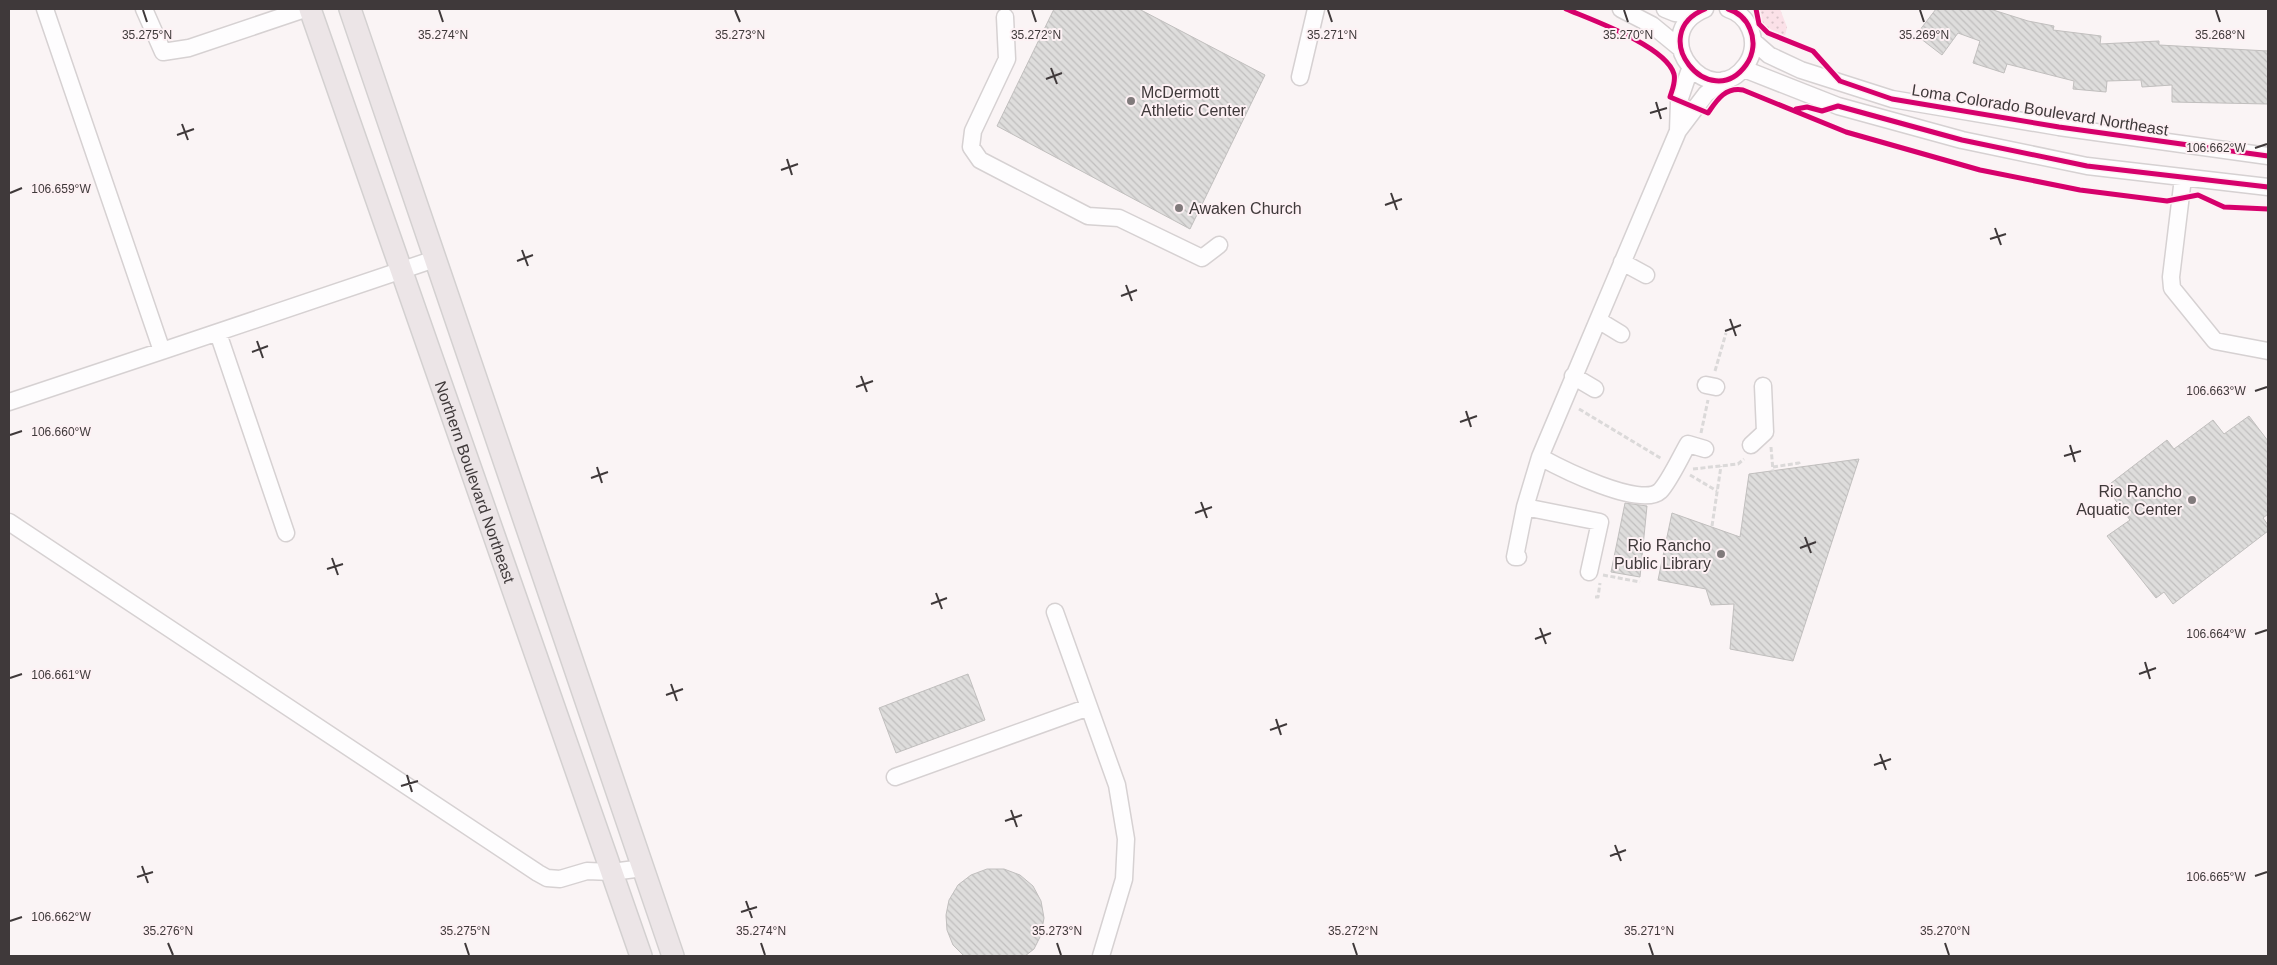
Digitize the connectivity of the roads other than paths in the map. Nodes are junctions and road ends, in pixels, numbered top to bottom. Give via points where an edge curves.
1 (46, 9) edge
2 (144, 9) edge
3 (305, 9) edge
4 (310, 9) edge
5 (350, 9) edge
6 (1316, 9) edge
7 (1621, 9) edge
8 (1665, 9) edge
9 (1736, 11) edge
10 (1699, 12) edge
11 (1005, 17) dead end
12 (1753, 40) junction
13 (1680, 48) junction
14 (1690, 69) junction
15 (1744, 69) junction
16 (1300, 77) dead end
17 (1724, 80) junction
18 (1678, 131) junction
19 (2268, 156) edge
20 (2183, 178) junction
21 (2268, 187) edge
22 (1219, 245) dead end
23 (435, 259) junction
24 (1622, 262) junction
25 (401, 270) junction
26 (1646, 276) dead end
27 (1598, 320) junction
28 (218, 333) junction
29 (1621, 334) dead end
30 (162, 351) junction
31 (2268, 351) edge
32 (1574, 376) junction
33 (1763, 386) dead end
34 (1595, 389) dead end
35 (9, 402) edge
36 (1703, 443) road end
37 (1754, 451) road end
38 (1540, 456) junction
39 (1525, 507) junction
40 (9, 522) edge
41 (286, 533) dead end
42 (1518, 557) dead end
43 (1596, 574) road end
44 (1055, 612) dead end
45 (1089, 707) junction
46 (895, 777) dead end
47 (643, 868) junction
48 (612, 872) junction
49 (641, 956) edge
50 (673, 956) edge
51 (1101, 956) edge

1 - 30 street
2 - 3 street via 163,52 189,48
4 - 25 main road, Northern Boulevard Northeast
5 - 23 main road, Northern Boulevard Northeast
6 - 16 street
7 - 13 street via 1652,26
8 - 10 street via 1676,13
9 - 12 street, Loma Colorado Boulevard Northeast via 1747,22
10 - 13 street via 1685,24
11 - 22 street via 1007,59 973,131 971,147 980,160 1088,216 1119,218 1202,258
12 - 15 street via 1750,60
12 - 19 street, Loma Colorado Boulevard Northeast via 1769,55 1801,70 1892,99 2069,129
13 - 14 street
14 - 17 street via 1712,80
14 - 18 street via 1679,101
15 - 17 street
15 - 20 street via 1838,106 1962,140 2087,166
17 - 18 street via 1706,94
18 - 24 street
20 - 21 street
20 - 31 street via 2172,288 2215,341
23 - 25 street
23 - 47 main road, Northern Boulevard Northeast
24 - 26 street
24 - 27 street
25 - 28 street
25 - 48 main road, Northern Boulevard Northeast
27 - 29 street
27 - 32 street
28 - 30 street
28 - 41 street
30 - 35 street
32 - 34 street
32 - 38 street
33 - 37 street via 1765,432
36 - 38 street via 1688,444 1659,492 1648,496 1631,495 1565,471
38 - 39 street
39 - 42 street via 1515,556
39 - 43 street via 1600,522
40 - 48 street via 538,873 554,879 587,871
44 - 45 street
45 - 46 street
45 - 51 street via 1117,785 1126,839 1124,879
47 - 48 street
47 - 50 main road, Northern Boulevard Northeast
48 - 49 main road, Northern Boulevard Northeast

